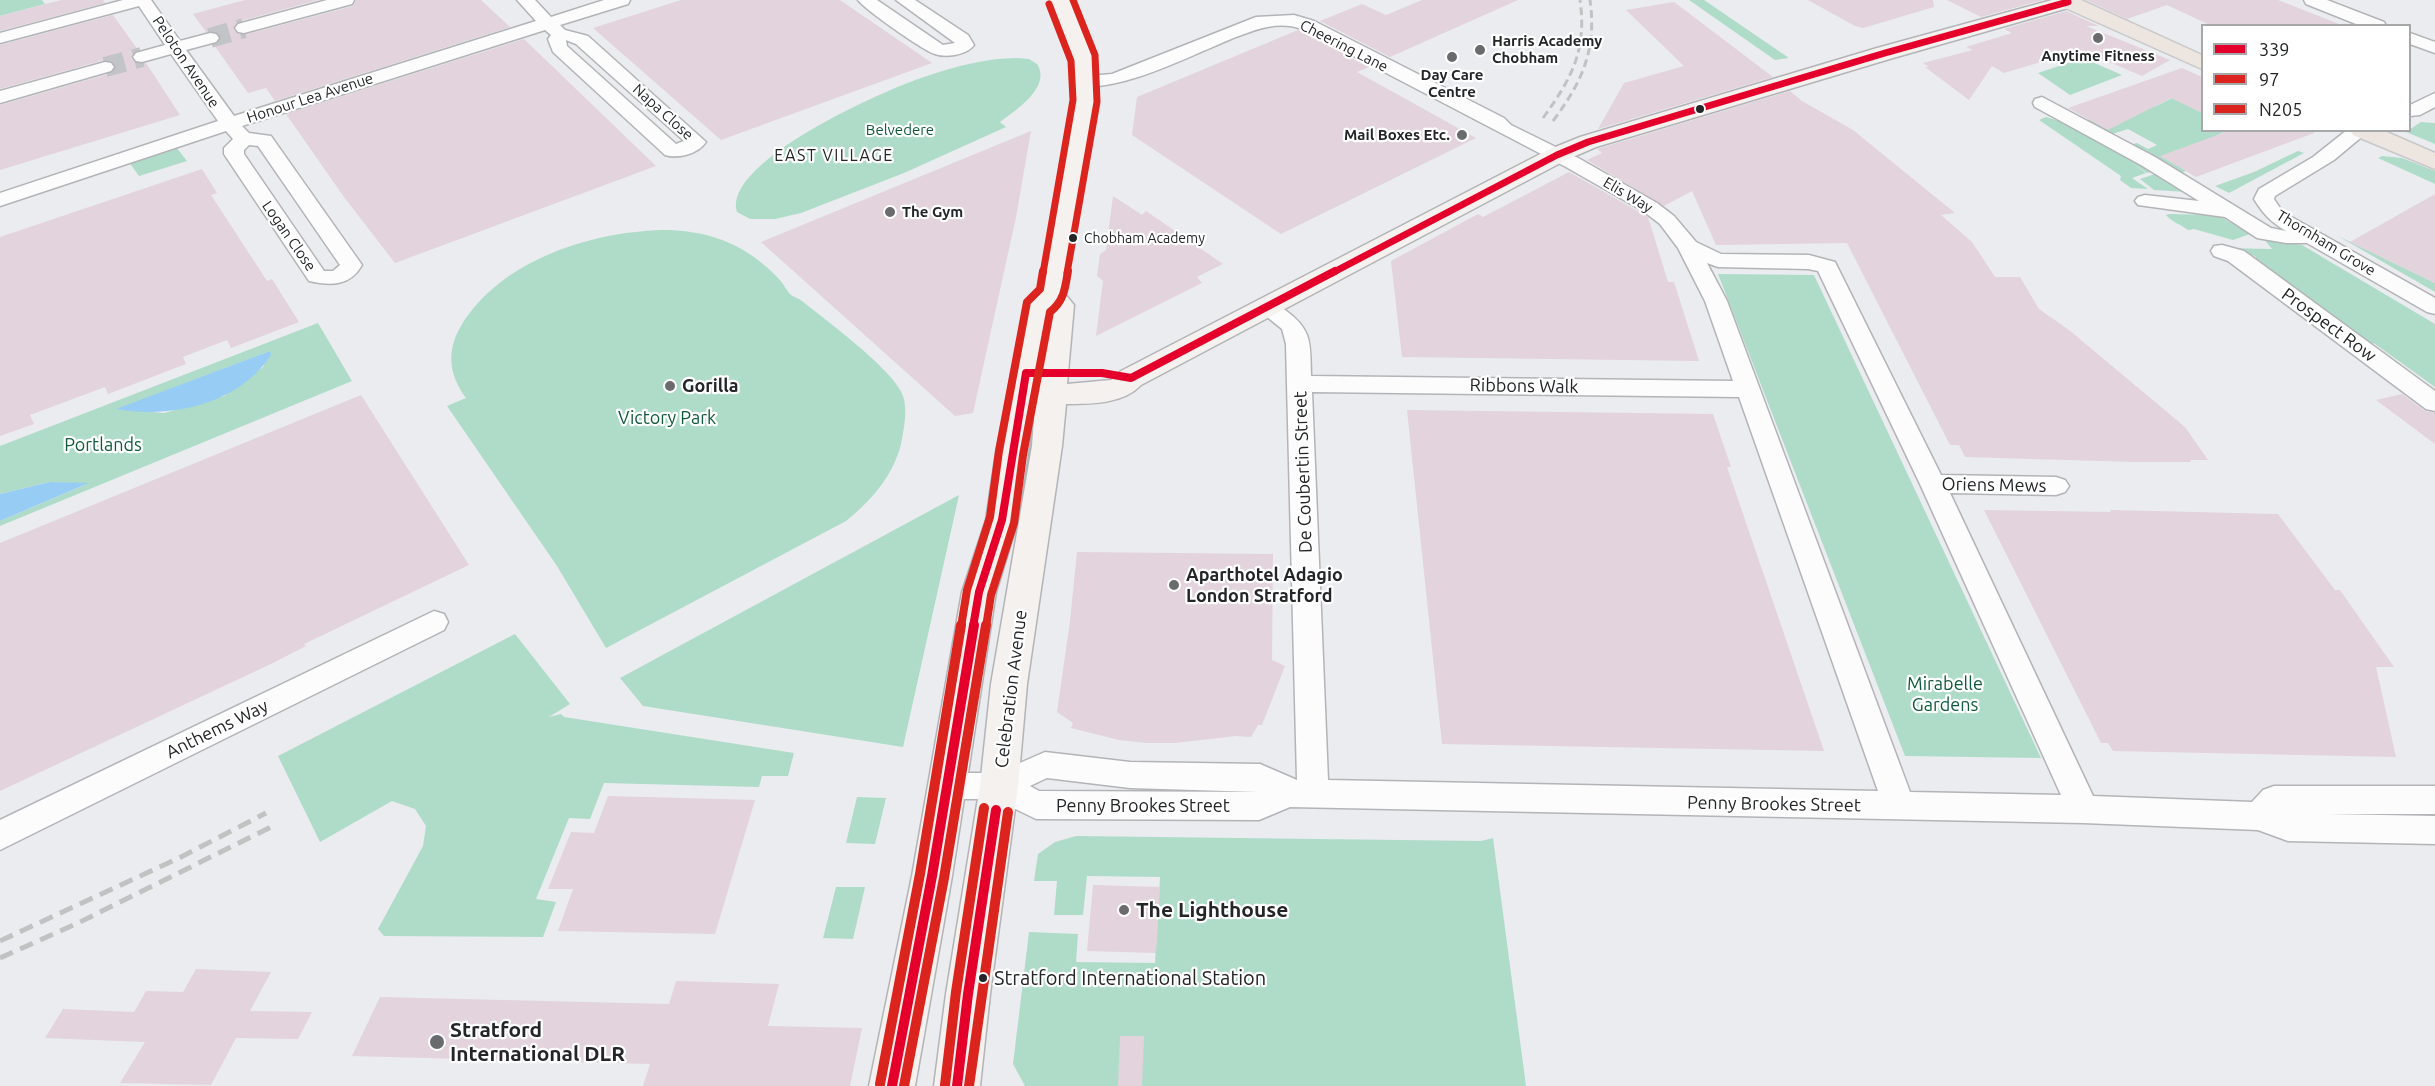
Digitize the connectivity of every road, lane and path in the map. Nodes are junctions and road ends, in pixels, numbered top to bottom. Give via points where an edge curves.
1 (143, 0) edge
2 (346, 0) edge
3 (525, 0) edge
4 (622, 0) edge
5 (866, 0) edge
6 (904, 0) edge
7 (1060, 0) edge
8 (2312, 0) edge
9 (2069, 1) edge
10 (2373, 24) edge
11 (244, 28) tunnel mouth
12 (555, 29) junction
13 (0, 38) edge
14 (210, 38) tunnel mouth
15 (2411, 39) edge
16 (176, 47) junction
17 (2435, 48) edge
18 (142, 57) tunnel mouth
19 (2201, 63) edge
20 (105, 67) tunnel mouth
21 (1085, 81) junction
22 (0, 97) edge
23 (2435, 99) edge
24 (2042, 103) dead end
25 (2414, 111) dead end
26 (229, 124) junction
27 (2353, 137) edge
28 (244, 139) junction
29 (1557, 155) junction
30 (2435, 162) edge
31 (0, 200) edge
32 (2145, 201) dead end
33 (2232, 214) junction
34 (2312, 236) junction
35 (2222, 251) dead end
36 (1702, 259) junction
37 (2435, 307) edge
38 (1267, 308) junction
39 (1038, 384) junction
40 (1299, 384) junction
41 (1748, 389) junction
42 (2435, 403) edge
43 (1932, 484) junction
44 (2056, 486) dead end
45 (434, 622) dead end
46 (946, 786) junction
47 (999, 786) junction
48 (1300, 793) junction
49 (2435, 800) edge
50 (1900, 807) junction
51 (2083, 809) junction
52 (2259, 816) junction
53 (2435, 830) edge
54 (0, 836) edge
55 (892, 1086) edge
56 (957, 1086) edge

1 - 13 street
1 - 16 street, Peloton Avenue
2 - 11 street
3 - 12 street
4 - 12 street, Honour Lea Avenue
5 - 6 street via 938,50 965,45 962,39
7 - 21 street, Celebration Avenue via 1083,58
8 - 10 street
9 - 19 main road
9 - 29 street via 1588,142
12 - 12 street, Napa Close via 582,40 696,142 672,151 559,48
12 - 26 street, Honour Lea Avenue
14 - 16 street
15 - 17 street
16 - 18 street
16 - 26 street, Peloton Avenue
20 - 22 street
21 - 29 street, Cheering Lane via 1115,79 1262,21 1280,19 1308,25
21 - 39 street, Celebration Avenue via 1085,101 1051,296 1039,305
23 - 25 street
24 - 33 street via 2158,167
26 - 28 street, Logan Close
26 - 31 street, Honour Lea Avenue
27 - 30 main road
27 - 34 street, Thornham Grove via 2266,193 2264,198 2272,212
28 - 28 street, Logan Close via 264,140 280,161 351,265 343,275 326,279 317,276 234,154 234,148
29 - 36 street, Elis Way via 1650,207
29 - 38 street
32 - 33 street
33 - 34 street via 2276,236
34 - 37 street, Thornham Grove
35 - 42 street, Prospect Row via 2236,256
36 - 41 street
36 - 43 street via 1809,262 1827,267
38 - 39 street via 1131,378 1120,388 1081,394
38 - 40 street, De Coubertin Street via 1295,332
39 - 46 street, Celebration Avenue via 979,592
39 - 47 street, Celebration Avenue via 1039,499 1009,684
40 - 41 street, Ribbons Walk
40 - 48 street, De Coubertin Street
41 - 50 street
43 - 44 street, Oriens Mews
43 - 51 street
45 - 54 street, Anthems Way
46 - 47 street, Penny Brookes Street
46 - 55 street, Celebration Avenue
47 - 48 street, Penny Brookes Street via 1036,805 1258,806
47 - 56 street, Celebration Avenue
48 - 50 street, Penny Brookes Street
49 - 52 street via 2274,800
50 - 51 street, Penny Brookes Street
51 - 52 street, Penny Brookes Street
52 - 53 street, Penny Brookes Street via 2288,827

